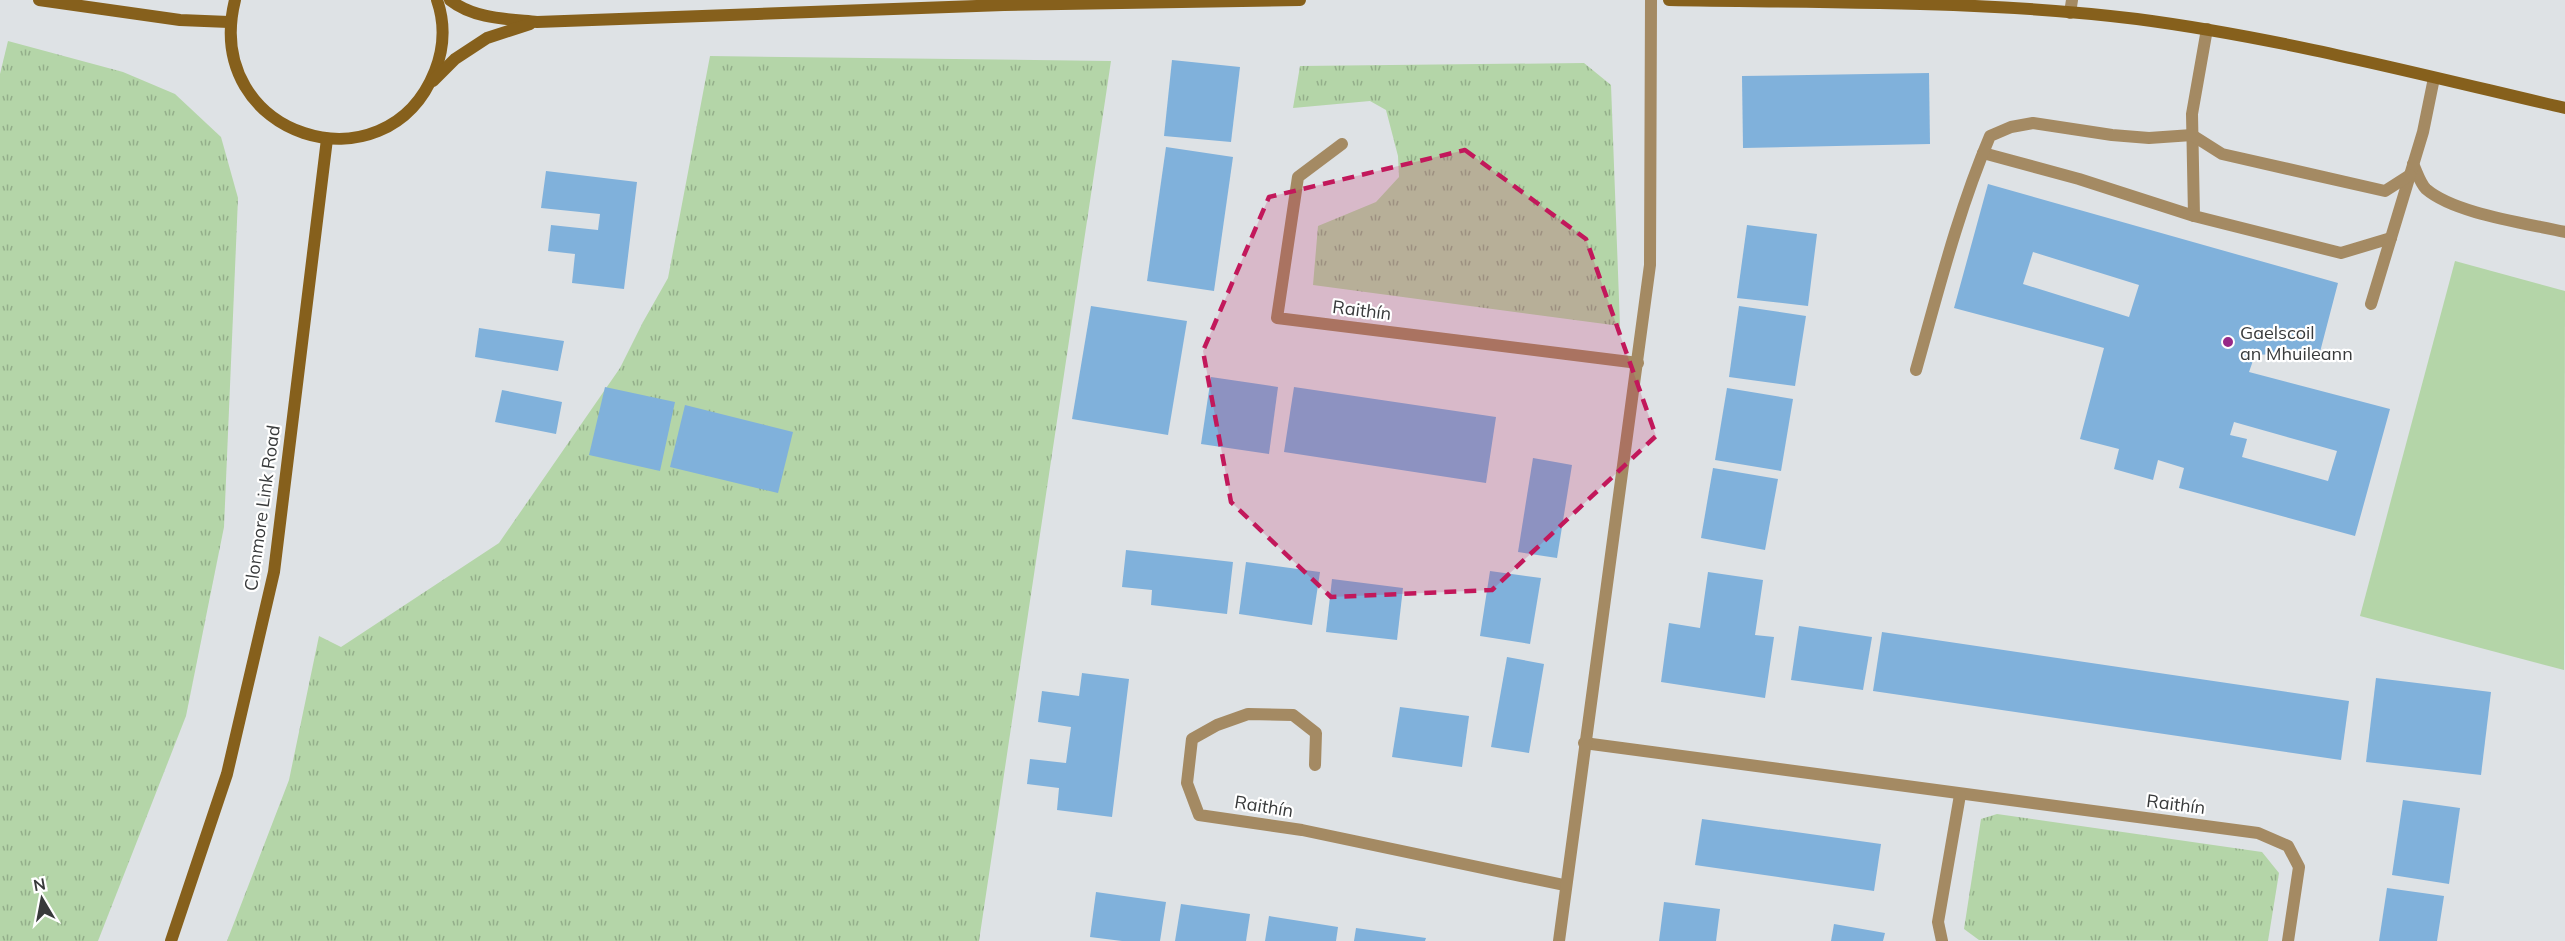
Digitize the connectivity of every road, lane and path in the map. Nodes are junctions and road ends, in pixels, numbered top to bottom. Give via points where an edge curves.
1 (39, 0) edge
2 (235, 0) edge
3 (437, 0) edge
4 (450, 0) edge
5 (1299, 0) edge
6 (1652, 0) edge
7 (1669, 0) edge
8 (2071, 6) edge
9 (229, 22) junction
10 (537, 22) junction
11 (2207, 29) junction
12 (2434, 78) junction
13 (430, 83) junction
14 (2565, 108) edge
15 (2192, 135) junction
16 (327, 139) junction
17 (1342, 144) dead end
18 (1983, 153) junction
19 (2411, 170) junction
20 (2194, 216) junction
21 (2565, 232) edge
22 (2391, 238) junction
23 (2371, 304) dead end
24 (1638, 363) junction
25 (1916, 370) dead end
26 (1584, 743) junction
27 (1316, 765) dead end
28 (1960, 795) junction
29 (1564, 885) junction
30 (171, 941) edge
31 (1559, 941) edge
32 (1942, 941) edge
33 (2288, 941) edge

1 - 9 street via 180,20
2 - 9 street
3 - 13 street via 443,35 440,59
4 - 10 street via 489,17
5 - 10 street via 1004,5
6 - 24 street via 1650,265
7 - 8 street
8 - 11 street
9 - 16 street via 231,56 243,87 265,113 294,131
10 - 13 street via 487,38 455,59
11 - 12 street
11 - 15 street
12 - 14 street
12 - 19 street
13 - 16 street via 412,108 387,127 358,137
15 - 18 street via 2149,138 2033,123 1990,136
15 - 19 street via 2222,154 2385,191
15 - 20 street
16 - 30 street, Clonmore Link Road via 274,572 227,774
17 - 24 street, Raithín via 1298,177 1277,318
18 - 20 street
18 - 25 street via 1947,257
19 - 21 street via 2424,187 2445,202
19 - 22 street
20 - 22 street via 2341,253
22 - 23 street
24 - 26 street
26 - 28 street, Raithín
26 - 29 street
27 - 29 street, Raithín via 1316,733 1293,715 1248,714 1192,739 1187,783 1199,815 1302,831
28 - 32 street via 1938,922
28 - 33 street, Raithín via 2258,833 2288,846 2299,867
29 - 31 street

